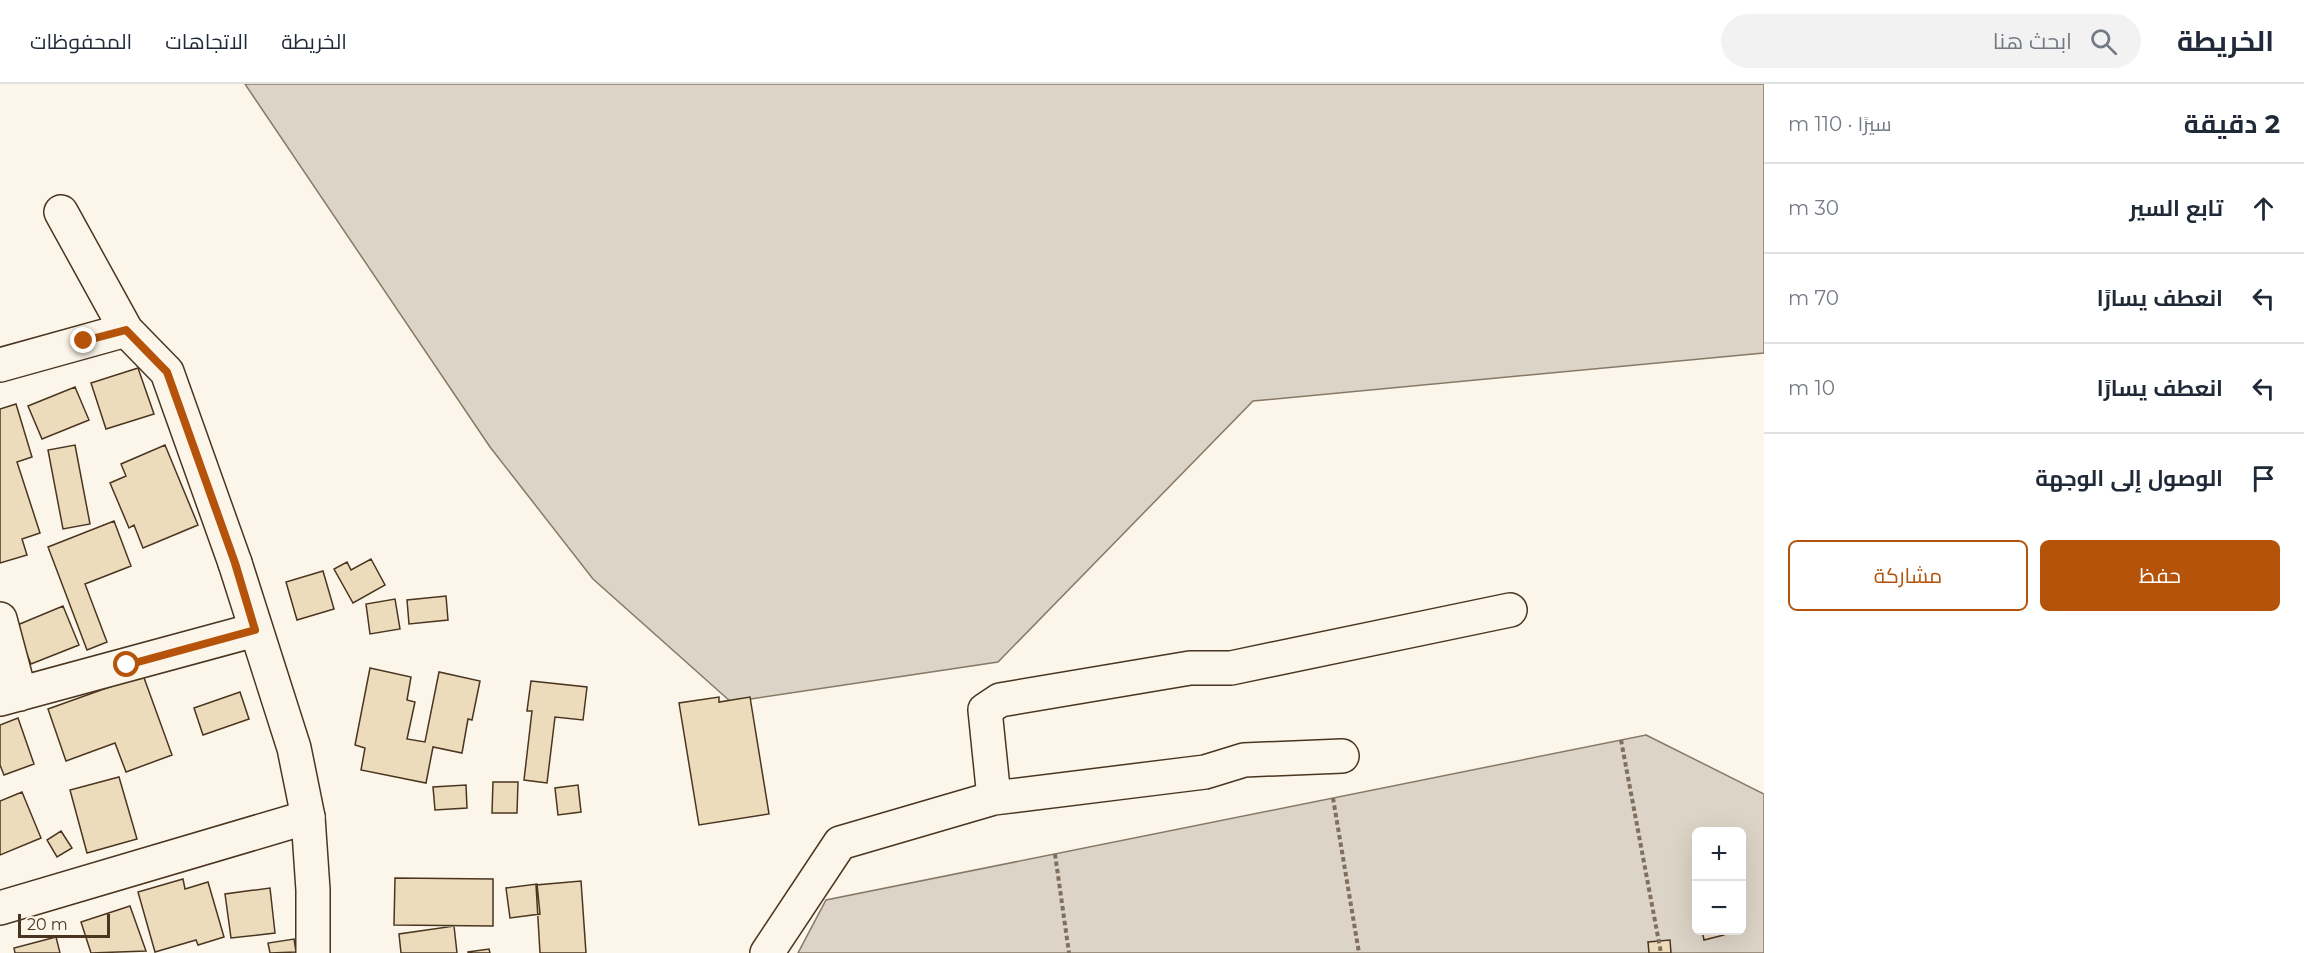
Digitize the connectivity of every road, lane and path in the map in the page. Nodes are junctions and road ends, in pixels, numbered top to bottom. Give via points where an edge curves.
1 (61, 212) dead end
2 (126, 330) junction
3 (0, 365) edge
4 (1510, 610) dead end
5 (0, 619) edge
6 (255, 630) junction
7 (10, 697) edge
8 (1621, 740) dead end
9 (1341, 756) dead end
10 (994, 798) junction
11 (1333, 798) dead end
12 (308, 817) junction
13 (1055, 854) dead end
14 (0, 908) edge
15 (313, 953) edge
16 (767, 953) edge
17 (1069, 953) edge
18 (1359, 953) edge
19 (1660, 953) edge

1 - 2 street
2 - 3 street
2 - 6 street via 167,372
4 - 10 street via 1231,668 1190,668 1000,700 985,710
5 - 7 street
6 - 7 street
6 - 12 street via 294,748
8 - 19 path
9 - 10 street via 1244,760 1205,772
10 - 16 street via 840,843
11 - 18 path
12 - 14 street
12 - 15 street
13 - 17 path

